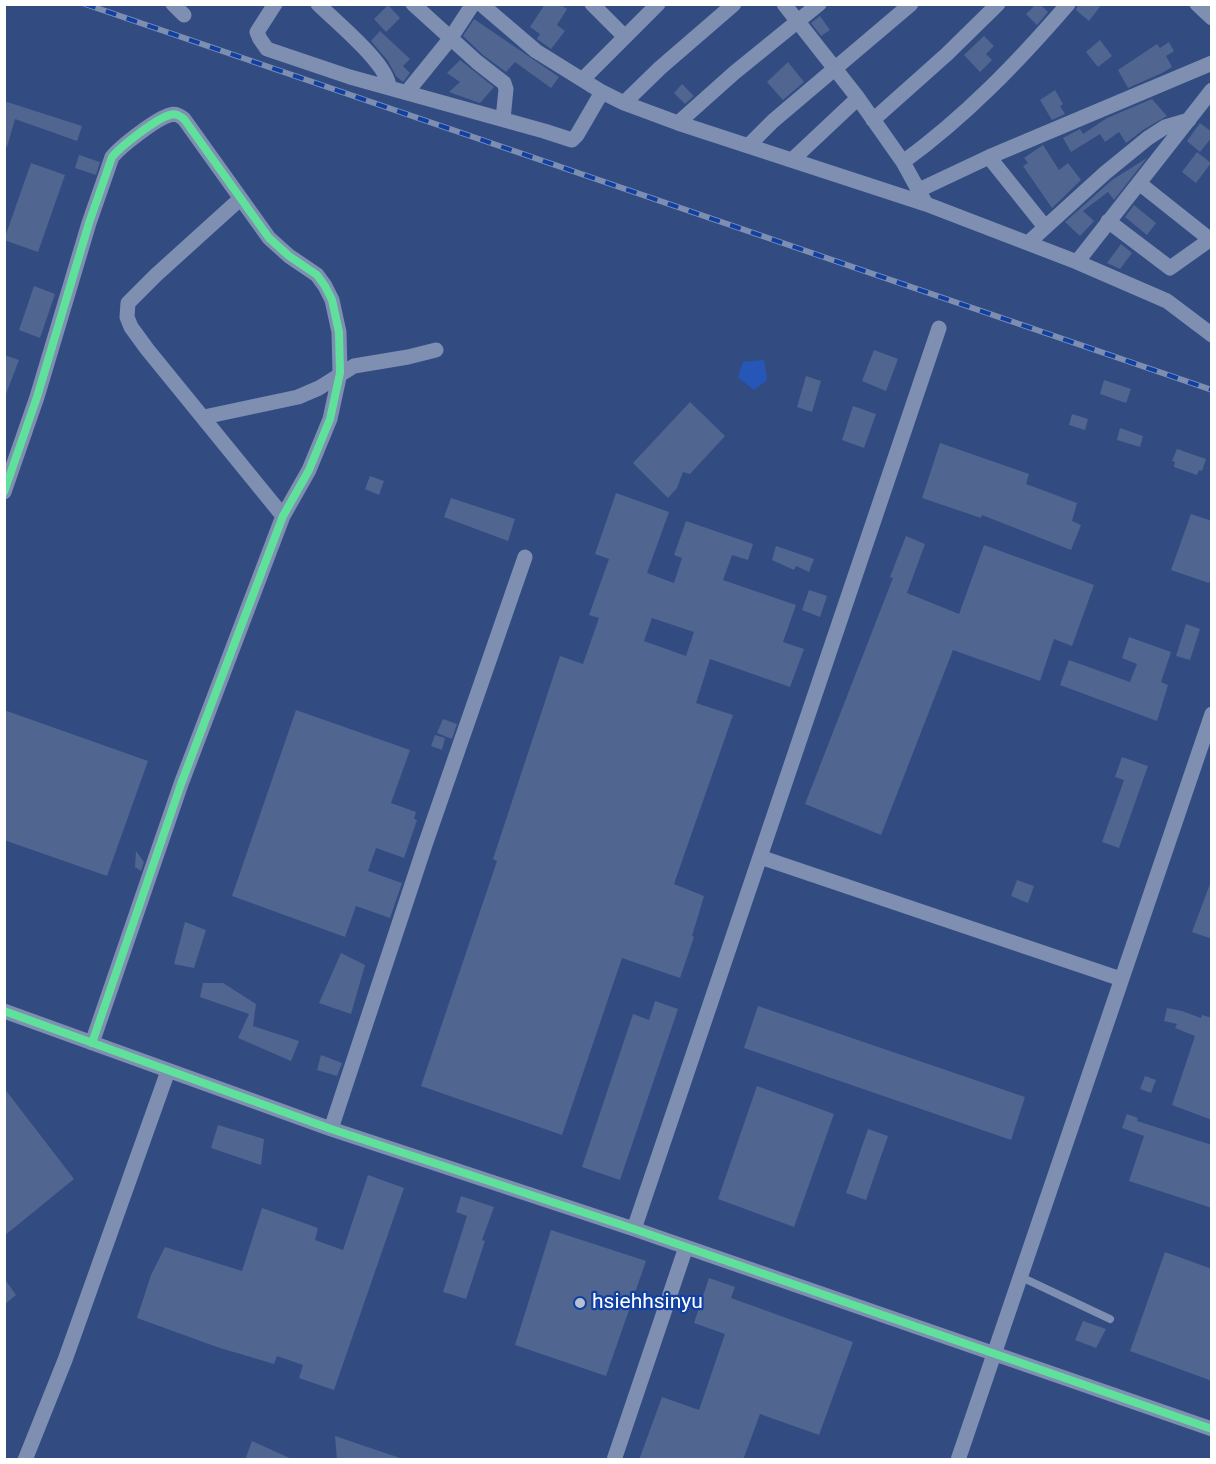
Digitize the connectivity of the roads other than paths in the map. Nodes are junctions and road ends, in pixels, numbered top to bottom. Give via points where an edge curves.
1 (274, 4) edge
2 (318, 4) edge
3 (413, 4) edge
4 (473, 4) edge
5 (481, 4) edge
6 (592, 4) edge
7 (658, 4) edge
8 (734, 4) edge
9 (784, 4) edge
10 (819, 4) edge
11 (911, 4) edge
12 (998, 4) edge
13 (1068, 4) edge
14 (1197, 4) edge
15 (1212, 18) edge
16 (797, 21) junction
17 (625, 37) junction
18 (450, 39) junction
19 (1212, 63) edge
20 (835, 68) junction
21 (583, 79) junction
22 (389, 87) junction
23 (407, 92) junction
24 (602, 92) junction
25 (858, 98) junction
26 (1209, 102) edge
27 (624, 103) junction
28 (503, 119) junction
29 (873, 120) junction
30 (1190, 120) junction
31 (678, 123) junction
32 (748, 146) junction
33 (990, 157) junction
34 (792, 160) junction
35 (903, 162) junction
36 (1139, 183) junction
37 (922, 197) junction
38 (240, 199) junction
39 (1108, 221) junction
40 (1045, 227) junction
41 (1028, 243) junction
42 (1077, 262) junction
43 (939, 328) dead end
44 (1212, 335) edge
45 (436, 350) dead end
46 (340, 373) junction
47 (204, 417) junction
48 (4, 492) edge
49 (283, 516) junction
50 (525, 557) dead end
51 (1212, 714) edge
52 (760, 857) junction
53 (1121, 979) junction
54 (4, 1011) edge
55 (92, 1043) junction
56 (168, 1071) junction
57 (332, 1129) junction
58 (634, 1229) junction
59 (686, 1247) junction
60 (1019, 1276) junction
61 (1110, 1319) dead end
62 (994, 1354) junction
63 (1212, 1429) edge
64 (25, 1460) edge
65 (614, 1460) edge
66 (958, 1460) edge

1 - 22 street via 257,32 267,49
2 - 22 street via 375,60 385,72
3 - 18 street
4 - 18 street
5 - 21 street via 536,51
6 - 17 street
7 - 17 street
8 - 27 street
9 - 16 street
10 - 16 street
11 - 20 street
12 - 29 street
13 - 35 street via 956,121
14 - 15 street
16 - 20 street
16 - 31 street
17 - 21 street
18 - 23 street
18 - 28 street via 504,83
19 - 33 street
20 - 25 street
20 - 32 street
21 - 24 street
22 - 23 street
23 - 28 street
24 - 27 street
24 - 28 street via 572,140
25 - 29 street
25 - 34 street
26 - 30 street
27 - 31 street
29 - 35 street
30 - 36 street
30 - 40 street via 1165,127 1148,138
31 - 32 street
32 - 34 street
33 - 37 street
33 - 40 street
34 - 37 street
35 - 37 street
36 - 39 street
36 - 39 street via 1208,241 1170,268
37 - 41 street
38 - 46 street via 268,238 317,275 324,286 332,300 339,332
38 - 47 street via 129,303 130,327
38 - 48 street via 184,119 177,115 162,119 118,148 106,169
39 - 42 street
40 - 41 street
41 - 42 street
42 - 44 street via 1167,301
43 - 52 street
45 - 46 street via 374,361
46 - 47 street via 298,398
46 - 49 street via 330,419 309,470
47 - 49 street
49 - 55 street via 181,784
50 - 57 street
51 - 53 street
52 - 53 street
52 - 58 street
53 - 60 street
54 - 55 street
55 - 56 street
56 - 57 street
56 - 64 street via 65,1360
57 - 58 street
58 - 59 street
59 - 62 street
59 - 65 street
60 - 61 lane
60 - 62 street
62 - 63 street
62 - 66 street

